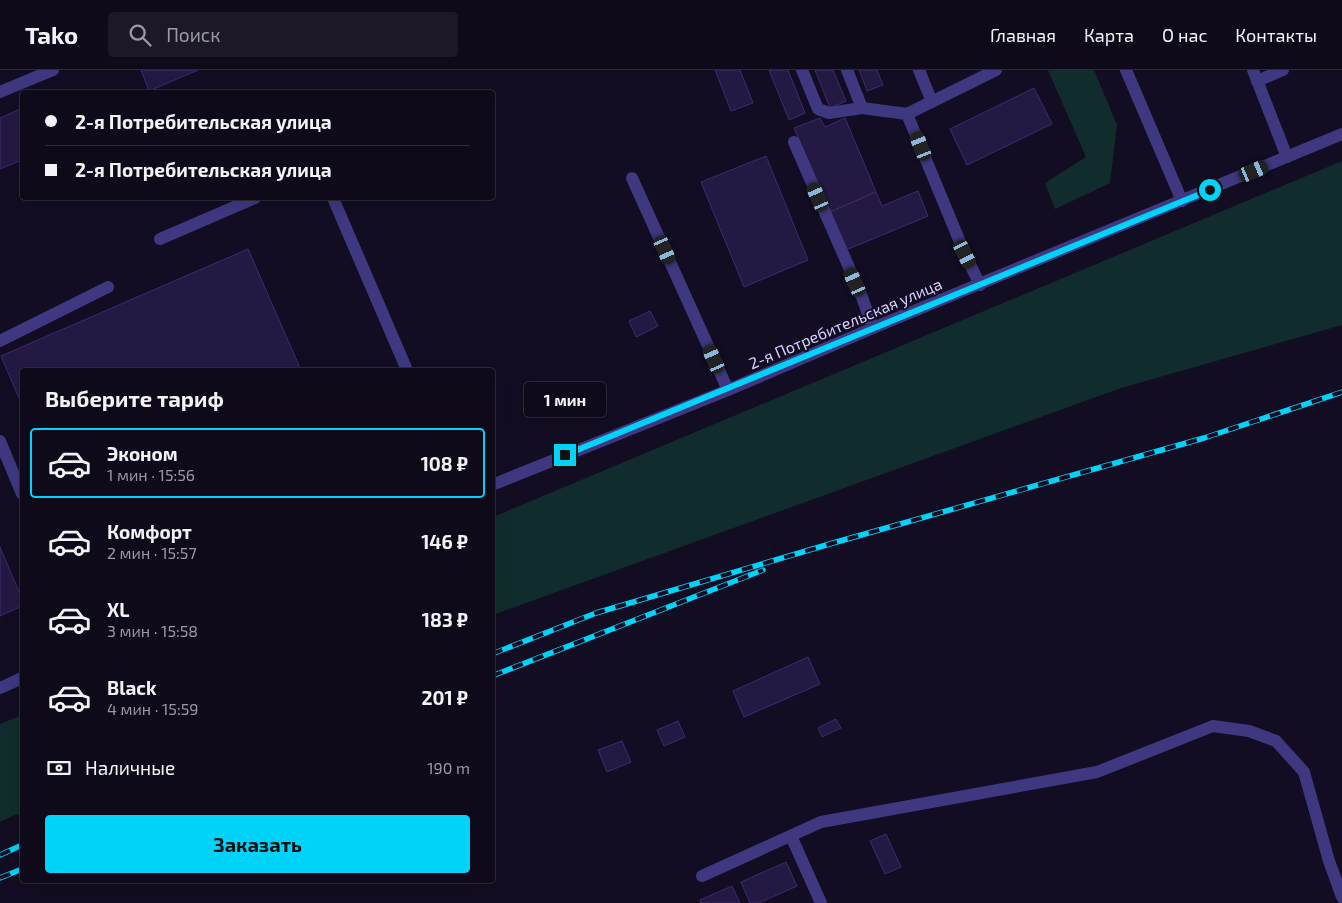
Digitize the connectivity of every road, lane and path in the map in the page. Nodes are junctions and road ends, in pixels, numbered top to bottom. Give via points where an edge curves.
1 (53, 70) edge
2 (802, 70) edge
3 (847, 70) edge
4 (919, 70) edge
5 (996, 70) edge
6 (1126, 70) edge
7 (1283, 70) edge
8 (1255, 76) edge
9 (0, 92) edge
10 (932, 102) junction
11 (862, 108) junction
12 (908, 114) junction
13 (1342, 134) edge
14 (794, 142) dead end
15 (1287, 157) junction
16 (632, 178) dead end
17 (250, 200) edge
18 (334, 200) edge
19 (1182, 201) junction
20 (160, 239) dead end
21 (980, 285) junction
22 (108, 287) dead end
23 (873, 328) junction
24 (0, 341) edge
25 (406, 368) edge
26 (728, 390) junction
27 (0, 441) edge
28 (495, 484) edge
29 (20, 489) edge
30 (20, 679) edge
31 (0, 688) edge
32 (791, 836) junction
33 (702, 876) dead end
34 (1342, 897) edge
35 (821, 903) edge

1 - 9 street
2 - 11 street via 818,109 829,113
3 - 11 street
4 - 10 street
5 - 10 street
6 - 19 street
7 - 8 street
8 - 15 street
10 - 12 street
11 - 12 street
12 - 21 street
13 - 15 street, 2-я Потребительская улица
14 - 23 street
15 - 19 street, 2-я Потребительская улица
16 - 26 street
17 - 20 street
18 - 25 street
19 - 21 street, 2-я Потребительская улица
21 - 23 street, 2-я Потребительская улица
22 - 24 street
23 - 26 street, 2-я Потребительская улица
26 - 28 street, 2-я Потребительская улица
27 - 29 street
30 - 31 street
32 - 33 street
32 - 34 street via 821,822 1097,772 1213,726 1249,731 1276,741 1304,772
32 - 35 street

